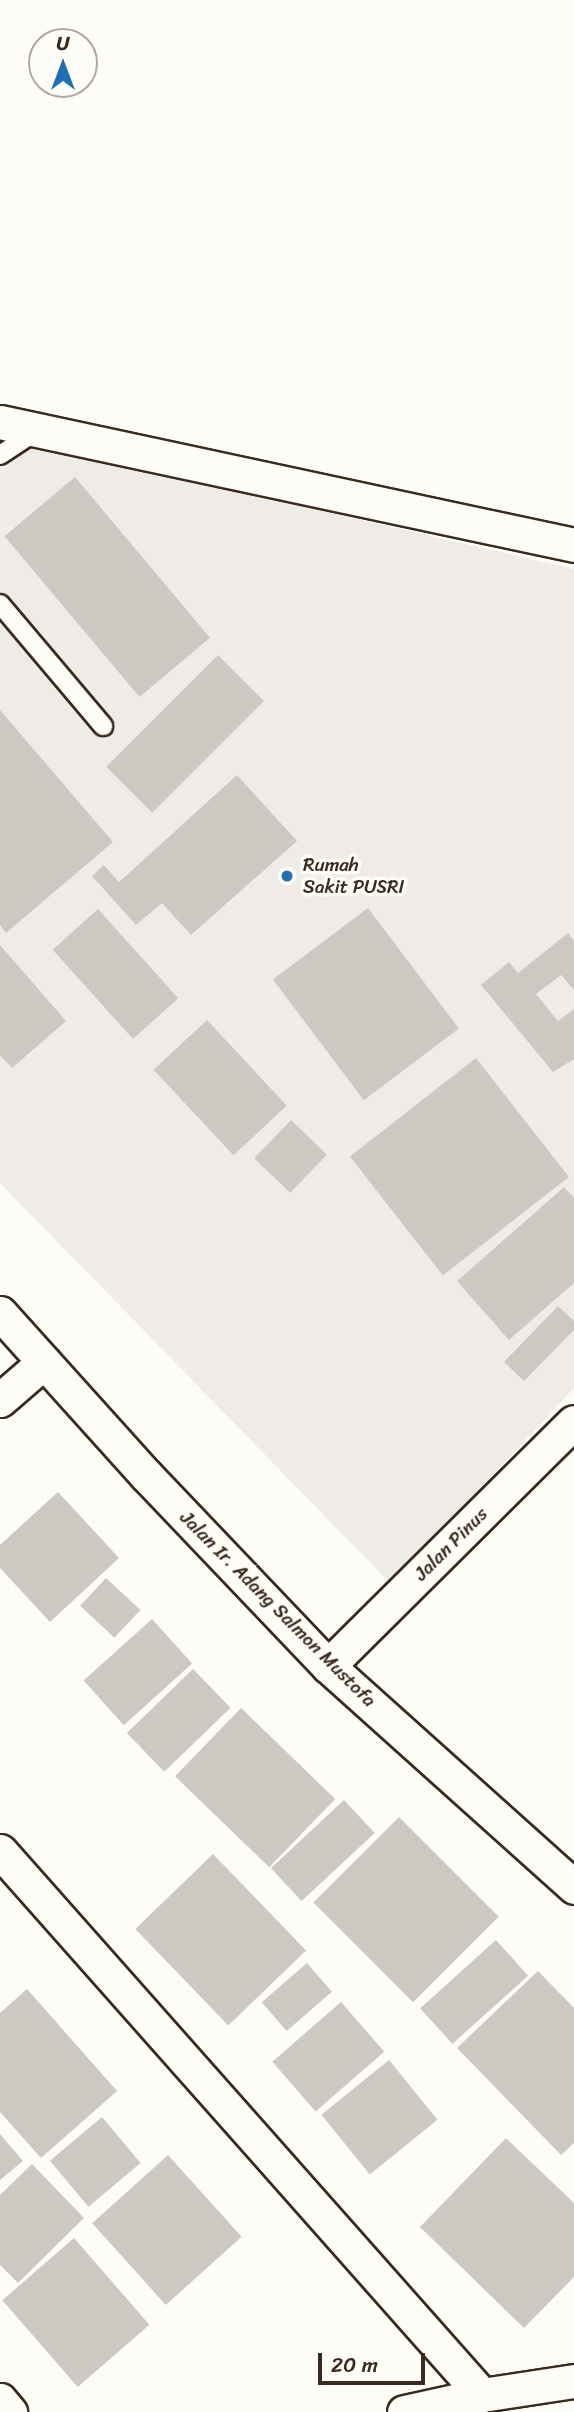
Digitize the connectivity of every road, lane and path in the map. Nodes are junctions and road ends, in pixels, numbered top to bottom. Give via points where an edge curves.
1 (0, 422) edge
2 (38, 430) junction
3 (0, 455) edge
4 (574, 545) edge
5 (0, 604) edge
6 (103, 726) dead end
7 (0, 1313) edge
8 (44, 1362) junction
9 (0, 1400) edge
10 (574, 1422) edge
11 (328, 1666) junction
12 (0, 1851) edge
13 (574, 1886) edge
14 (574, 2381) edge
15 (482, 2395) junction
16 (0, 2400) edge
17 (10, 2412) edge
18 (404, 2412) edge

1 - 2 street
2 - 3 lane
2 - 4 street
5 - 6 lane
7 - 8 street, Jalan Ir. Adang Salmon Mustofa
8 - 9 street
8 - 11 street, Jalan Ir. Adang Salmon Mustofa
10 - 11 street, Jalan Pinus
11 - 13 street, Jalan Ir. Adang Salmon Mustofa
12 - 15 street
14 - 15 street
15 - 18 street
16 - 17 street

